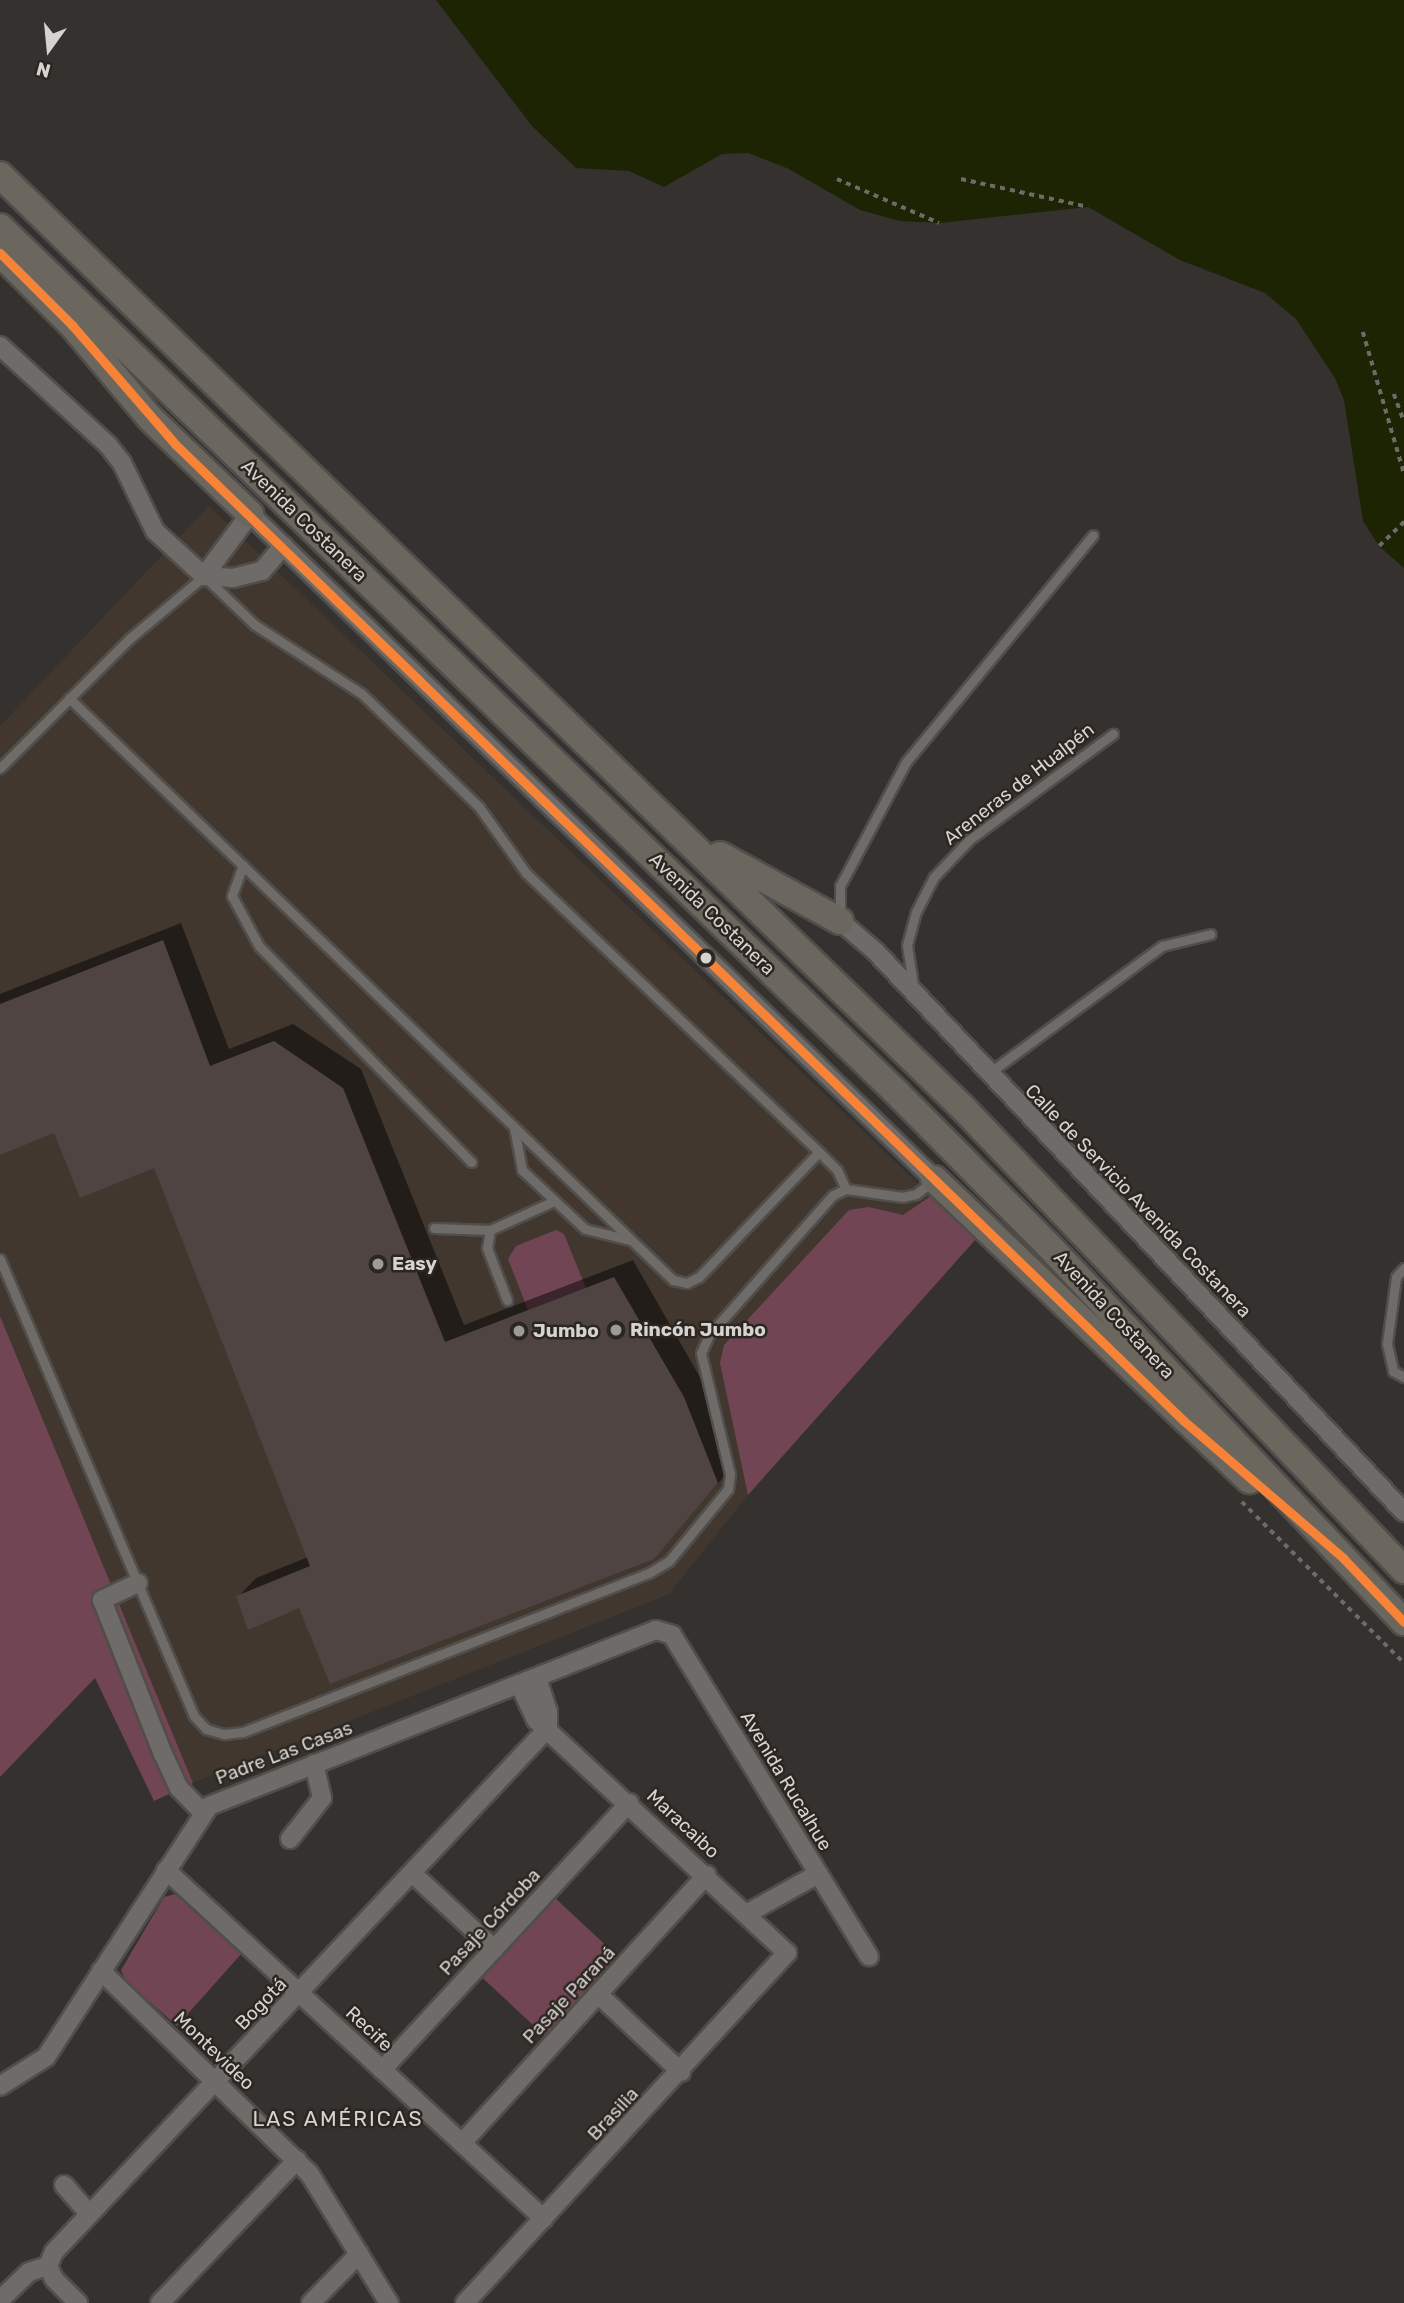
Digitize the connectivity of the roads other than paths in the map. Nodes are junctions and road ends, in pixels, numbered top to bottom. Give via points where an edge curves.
1 (0, 175) edge
2 (0, 227) edge
3 (0, 253) edge
4 (0, 346) edge
5 (250, 514) junction
6 (1093, 535) dead end
7 (283, 545) junction
8 (204, 576) junction
9 (69, 698) junction
10 (1113, 734) dead end
11 (0, 768) edge
12 (672, 823) junction
13 (243, 865) junction
14 (840, 921) junction
15 (1211, 934) dead end
16 (931, 1014) junction
17 (988, 1074) junction
18 (514, 1126) junction
19 (819, 1152) junction
20 (471, 1162) dead end
21 (934, 1179) junction
22 (846, 1189) junction
23 (554, 1201) junction
24 (434, 1228) dead end
25 (490, 1230) junction
26 (632, 1240) junction
27 (0, 1259) edge
28 (1404, 1268) edge
29 (507, 1300) dead end
30 (1404, 1377) edge
31 (1404, 1512) edge
32 (1343, 1558) junction
33 (1404, 1570) edge
34 (138, 1583) junction
35 (1404, 1622) edge
36 (666, 1631) joint
37 (537, 1678) junction
38 (519, 1684) junction
39 (548, 1728) junction
40 (314, 1764) junction
41 (629, 1803) junction
42 (202, 1812) junction
43 (290, 1839) dead end
44 (166, 1870) junction
45 (412, 1873) junction
46 (818, 1874) junction
47 (708, 1875) junction
48 (748, 1913) junction
49 (494, 1949) junction
50 (788, 1953) joint
51 (869, 1956) dead end
52 (101, 1971) junction
53 (300, 1994) junction
54 (598, 1994) junction
55 (382, 2070) junction
56 (681, 2072) junction
57 (216, 2082) junction
58 (0, 2086) edge
59 (462, 2143) junction
60 (297, 2160) junction
61 (64, 2185) dead end
62 (89, 2214) junction
63 (544, 2219) junction
64 (359, 2254) junction
65 (48, 2266) junction
66 (0, 2300) edge
67 (78, 2303) edge
68 (160, 2303) edge
69 (311, 2303) edge
70 (389, 2303) edge
71 (465, 2303) edge

1 - 12 main road, Avenida Costanera
2 - 32 main road, Avenida Costanera via 897,1092
3 - 5 main road via 72,324 158,427
4 - 8 street via 108,445 122,463 155,531
5 - 7 street
5 - 8 street
6 - 14 lane via 906,762 840,886
7 - 8 street via 262,571 233,578
7 - 21 street
8 - 9 lane via 129,639
8 - 19 lane via 255,625 362,694 479,807 526,873
9 - 11 lane
9 - 13 lane
10 - 16 lane, Areneras de Hualpén via 969,840 934,877 916,912 907,945 909,979
12 - 14 main road via 738,867
12 - 33 main road, Avenida Costanera via 963,1108
13 - 18 lane
13 - 20 lane via 232,895 259,946
14 - 16 street, Calle de Servicio Avenida Costanera via 876,952
15 - 17 lane via 1161,946
16 - 17 street, Calle de Servicio Avenida Costanera
17 - 31 street, Calle de Servicio Avenida Costanera
18 - 23 lane via 522,1170
18 - 26 lane
19 - 22 lane via 837,1170
19 - 26 lane via 699,1277 687,1283 673,1280
21 - 22 lane via 916,1194 902,1197
21 - 32 main road via 1184,1422
22 - 34 lane via 833,1195 709,1335 701,1353 730,1474 728,1489 669,1561 649,1573 243,1732 224,1734 206,1729 194,1716
23 - 25 lane
23 - 26 lane via 585,1229
24 - 25 lane
25 - 29 lane via 487,1248
27 - 34 lane
28 - 30 lane via 1396,1277 1387,1344 1393,1371
32 - 35 main road, Avenida Costanera
34 - 42 street via 102,1600 179,1788
36 - 37 street, Padre Las Casas via 656,1630
36 - 46 street, Avenida Rucalhue
37 - 38 street, Padre Las Casas
37 - 39 street via 548,1711
38 - 39 street, Maracaibo via 536,1720
38 - 40 street, Padre Las Casas
39 - 41 street, Maracaibo
39 - 45 street, Bogotá
40 - 42 street, Padre Las Casas via 218,1800
40 - 43 street via 322,1798
41 - 47 street, Maracaibo
41 - 49 street, Pasaje Córdoba
42 - 44 street, Padre Las Casas
44 - 52 street, Padre Las Casas
44 - 53 street, Recife
45 - 49 street
45 - 53 street, Bogotá
46 - 48 street
46 - 51 street, Avenida Rucalhue
47 - 48 street, Maracaibo
47 - 54 street, Pasaje Paraná
48 - 50 street, Maracaibo
49 - 55 street, Pasaje Córdoba
50 - 56 street, Brasilia
52 - 57 street, Montevideo
52 - 58 street, Padre Las Casas via 46,2057
53 - 55 street, Recife
53 - 57 street, Bogotá
54 - 56 street
54 - 59 street, Pasaje Paraná
55 - 59 street, Recife
56 - 63 street, Brasilia
57 - 60 street, Montevideo
57 - 62 street, Bogotá
59 - 63 street, Recife
60 - 64 street, Montevideo
60 - 68 street
61 - 62 street
62 - 65 street, Bogotá via 54,2252
63 - 71 street, Brasilia
64 - 69 street
64 - 70 street, Montevideo
65 - 66 street, Bogotá via 29,2272
65 - 67 street via 54,2280

